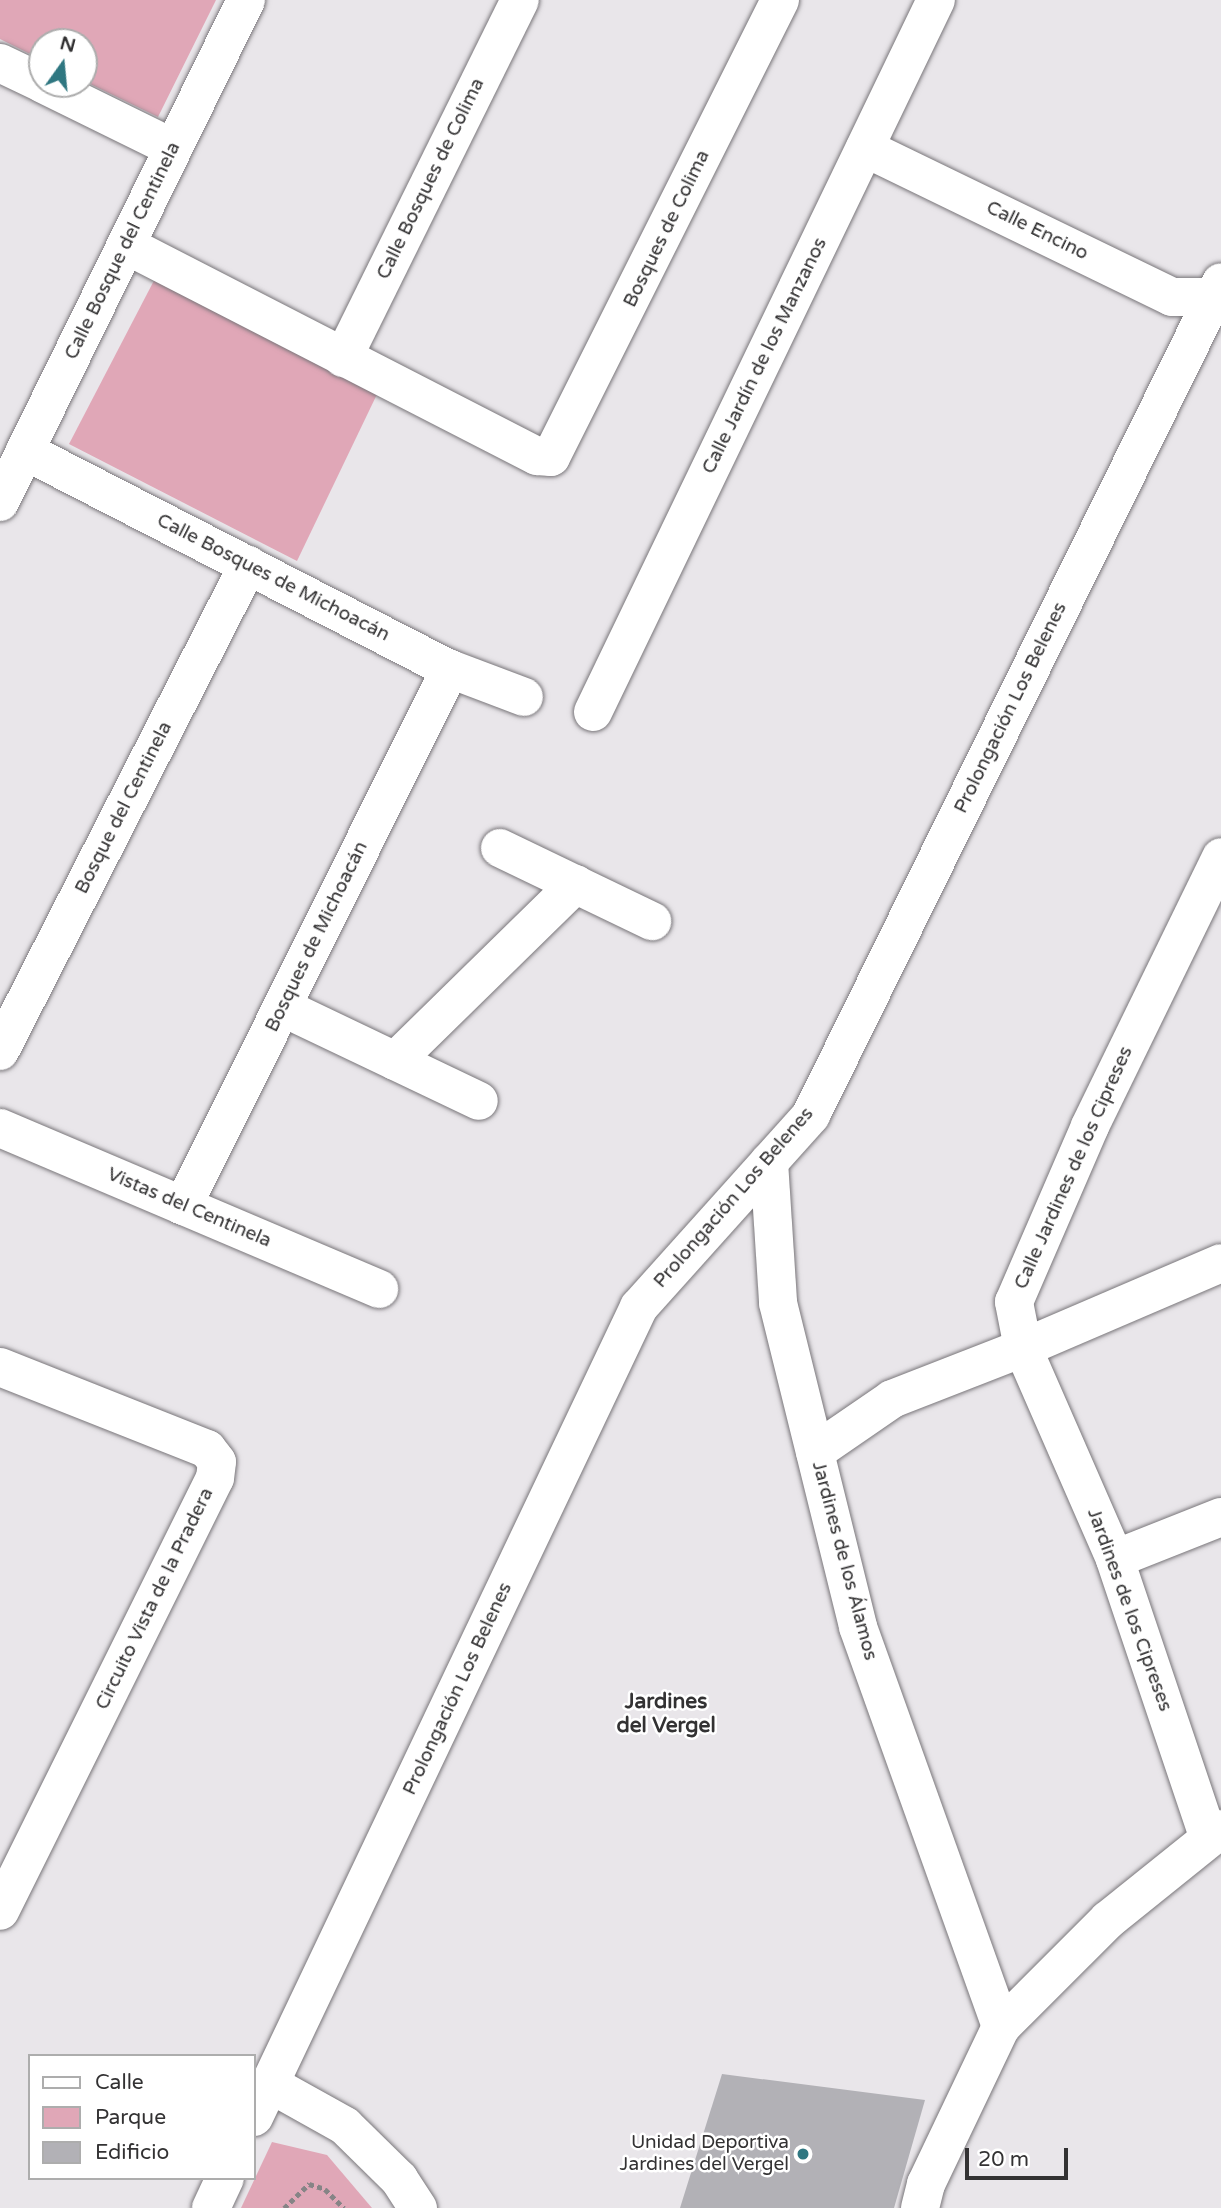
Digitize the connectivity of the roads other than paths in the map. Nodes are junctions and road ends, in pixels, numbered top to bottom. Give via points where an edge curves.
1 (246, 0) edge
2 (520, 0) edge
3 (780, 0) edge
4 (936, 0) edge
5 (0, 63) edge
6 (28, 77) edge
7 (71, 98) edge
8 (173, 148) junction
9 (865, 148) junction
10 (126, 245) junction
11 (1219, 292) edge
12 (343, 358) junction
13 (25, 451) junction
14 (0, 502) edge
15 (248, 565) junction
16 (450, 669) junction
17 (524, 697) dead end
18 (593, 712) dead end
19 (500, 848) dead end
20 (1221, 857) edge
21 (576, 884) junction
22 (652, 922) dead end
23 (282, 1007) junction
24 (0, 1051) edge
25 (395, 1061) junction
26 (479, 1101) dead end
27 (0, 1128) edge
28 (769, 1162) junction
29 (183, 1206) junction
30 (1221, 1263) edge
31 (379, 1289) dead end
32 (1023, 1348) junction
33 (3, 1375) edge
34 (815, 1452) junction
35 (1221, 1517) edge
36 (1115, 1559) junction
37 (1215, 1833) edge
38 (0, 1910) edge
39 (1001, 2027) junction
40 (262, 2100) edge
41 (224, 2180) edge
42 (211, 2208) edge
43 (418, 2208) edge
44 (920, 2208) edge

1 - 8 street, Calle Bosque del Centinela
2 - 12 street, Calle Bosques de Colima
3 - 12 street, Bosques de Colima via 551,457 537,456
4 - 9 street, Calle Jardín de los Manzanos
5 - 6 street
7 - 8 street
8 - 10 street, Calle Bosque del Centinela
9 - 11 street, Calle Encino via 1172,297
9 - 18 street, Calle Jardín de los Manzanos
10 - 12 street
10 - 13 street, Calle Bosque del Centinela
11 - 28 street, Prolongación Los Belenes via 811,1115
13 - 14 street, Calle Bosque del Centinela
13 - 15 street, Calle Bosques de Michoacán
15 - 16 street, Calle Bosques de Michoacán
15 - 24 street, Bosque del Centinela
16 - 17 street, Calle Bosques de Michoacán
16 - 23 street, Bosques de Michoacán
19 - 21 street
20 - 32 street, Calle Jardines de los Cipreses via 1090,1126 1014,1302
21 - 22 street
21 - 25 street
23 - 25 street
23 - 29 street, Bosques de Michoacán
25 - 26 street
27 - 29 street, Vistas del Centinela
28 - 34 street, Jardines de los Álamos via 778,1303
28 - 40 street, Prolongación Los Belenes via 639,1307
29 - 31 street, Vistas del Centinela
30 - 32 street
32 - 34 street via 892,1399
32 - 36 street, Jardines de los Cipreses
33 - 38 street, Circuito Vista de la Pradera via 207,1449 217,1462 215,1478
34 - 39 street, Jardines de los Álamos via 858,1627
35 - 36 street
36 - 37 street, Jardines de los Cipreses
37 - 39 street via 1108,1920
39 - 44 street via 926,2184
40 - 43 street via 345,2126 399,2179
41 - 42 street

